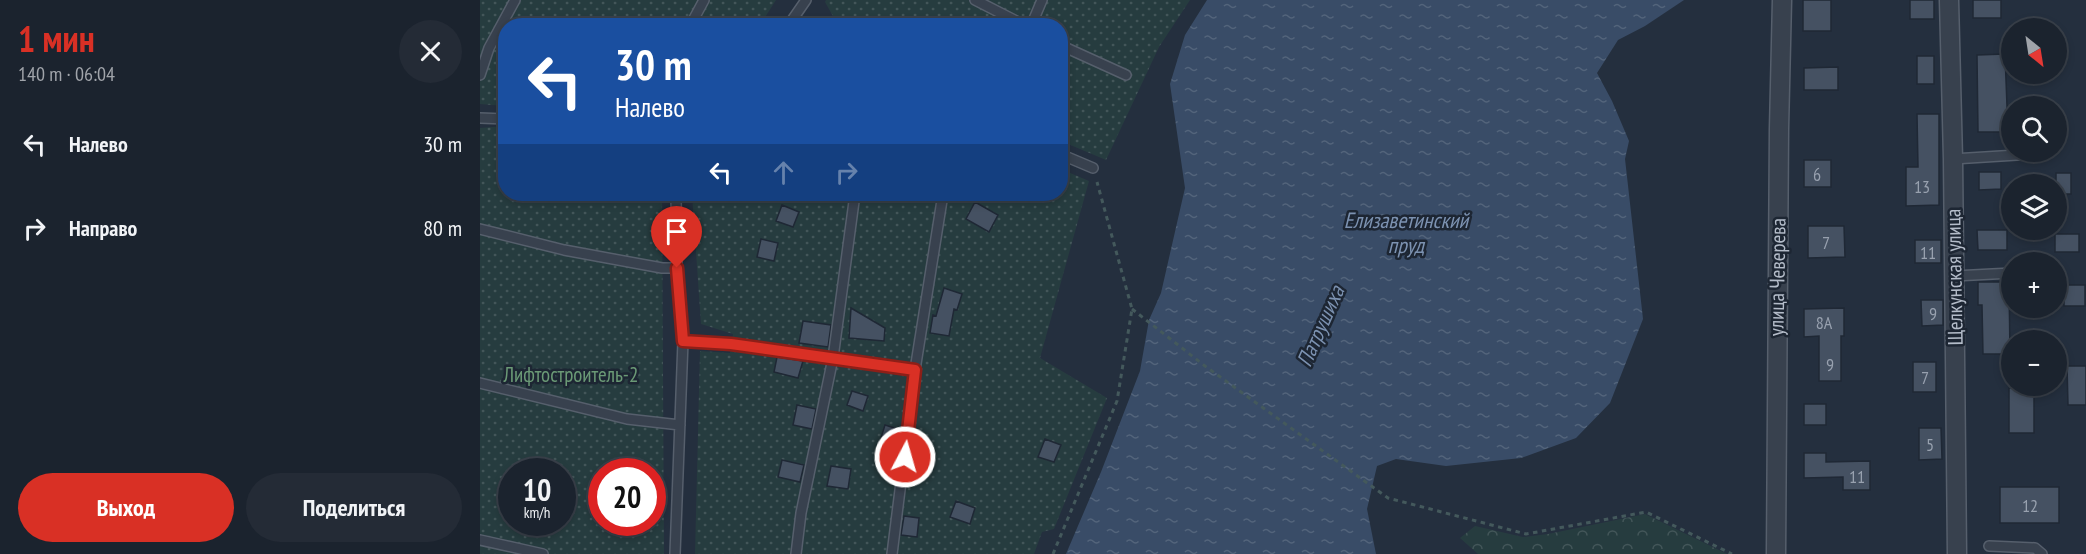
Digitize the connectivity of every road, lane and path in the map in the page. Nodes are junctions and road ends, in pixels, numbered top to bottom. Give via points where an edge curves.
1 (515, 0) edge
2 (704, 0) edge
3 (806, 0) edge
4 (975, 0) edge
5 (1042, 0) edge
6 (1782, 0) edge
7 (1949, 0) edge
8 (505, 18) edge
9 (694, 18) edge
10 (794, 18) edge
11 (1010, 18) edge
12 (1034, 18) edge
13 (498, 31) edge
14 (480, 43) edge
15 (489, 48) junction
16 (1068, 49) edge
17 (480, 75) edge
18 (1126, 75) dead end
19 (480, 118) edge
20 (498, 119) edge
21 (2001, 156) edge
22 (1068, 157) edge
23 (1953, 159) junction
24 (1093, 168) joint
25 (676, 201) edge
26 (854, 201) edge
27 (942, 201) edge
28 (480, 229) edge
29 (677, 268) junction
30 (2001, 274) edge
31 (1954, 276) junction
32 (1132, 309) junction
33 (683, 341) junction
34 (833, 358) junction
35 (915, 370) junction
36 (480, 383) edge
37 (680, 425) junction
38 (480, 540) edge
39 (1989, 546) dead end
40 (543, 554) edge
41 (675, 554) edge
42 (796, 554) edge
43 (892, 554) edge
44 (1053, 554) edge
45 (1732, 554) edge
46 (1776, 554) edge
47 (1957, 554) edge
48 (2042, 554) edge

1 - 8 lane
2 - 9 lane
3 - 10 lane
4 - 11 lane
5 - 12 lane
6 - 46 street, улица Чеверева
7 - 23 street, Щелкунская улица
13 - 15 lane
14 - 15 lane
15 - 17 lane
16 - 18 lane
19 - 20 lane
21 - 23 lane
22 - 24 lane
23 - 31 street, Щелкунская улица
24 - 32 path
25 - 29 lane
26 - 34 lane
27 - 35 lane
28 - 29 lane via 564,250
29 - 33 lane
30 - 31 lane
31 - 47 street, Щелкунская улица
32 - 44 path via 1117,401
32 - 45 path via 1388,498 1526,534 1646,512
33 - 34 lane
33 - 37 lane
34 - 35 lane
34 - 42 lane
35 - 43 lane
36 - 37 lane via 627,419
37 - 41 lane
38 - 40 lane
39 - 48 lane via 2035,548

